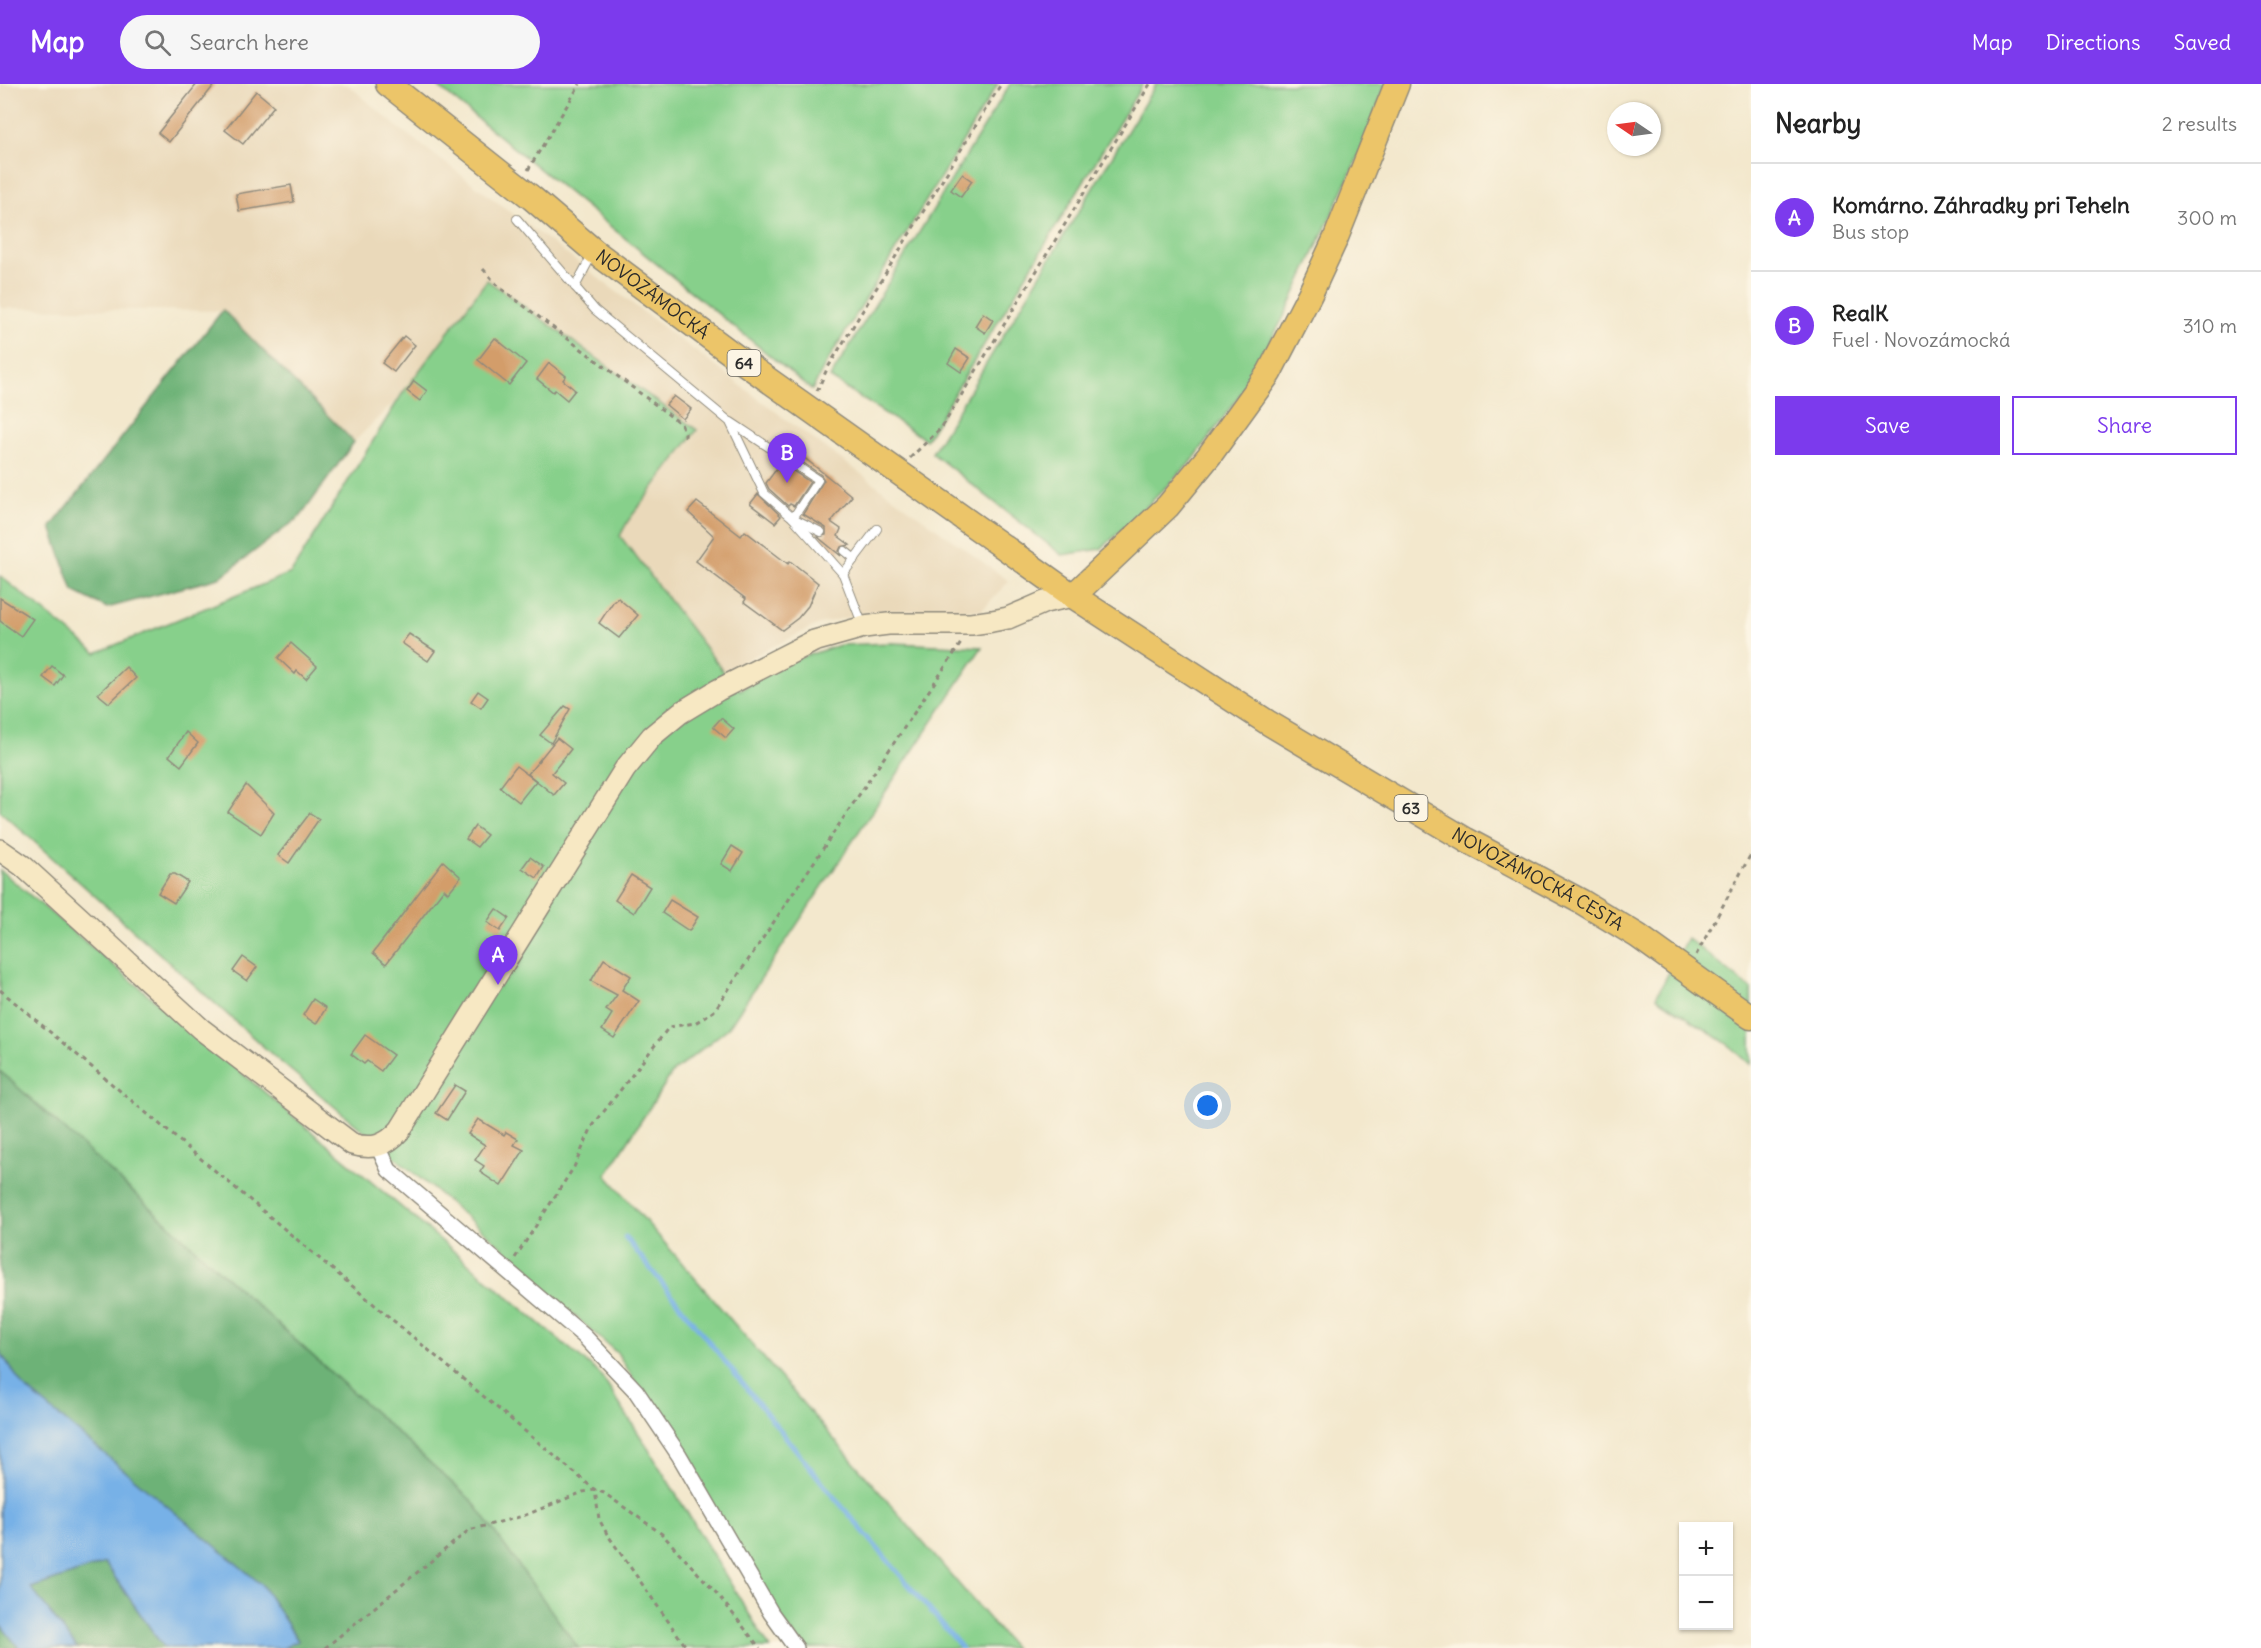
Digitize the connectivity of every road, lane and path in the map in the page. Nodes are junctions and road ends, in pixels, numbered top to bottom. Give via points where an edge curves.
1 (388, 84) edge
2 (580, 84) edge
3 (1001, 84) edge
4 (1150, 84) edge
5 (1397, 84) edge
6 (517, 188) junction
7 (517, 219) dead end
8 (594, 251) junction
9 (483, 270) dead end
10 (575, 287) junction
11 (810, 410) junction
12 (729, 422) junction
13 (684, 439) dead end
14 (896, 472) junction
15 (794, 518) junction
16 (877, 529) dead end
17 (821, 532) dead end
18 (845, 551) dead end
19 (855, 559) junction
20 (843, 574) junction
21 (1073, 596) junction
22 (971, 624) junction
23 (864, 627) junction
24 (0, 850) edge
25 (1751, 854) edge
26 (1688, 970) junction
27 (0, 990) edge
28 (1751, 1017) edge
29 (378, 1146) junction
30 (508, 1269) junction
31 (595, 1490) junction
32 (325, 1648) edge
33 (687, 1648) edge
34 (760, 1648) edge
35 (796, 1648) edge

1 - 6 main road, NOVOZÁMOCKÁ / 64
2 - 6 path
3 - 11 path via 827,369
4 - 14 path via 942,427
5 - 21 main road via 1335,240 1269,373 1168,506
6 - 8 main road, NOVOZÁMOCKÁ / 64
7 - 10 lane
8 - 10 lane
8 - 11 main road, NOVOZÁMOCKÁ / 64
9 - 13 path via 681,424
10 - 12 lane via 603,316
11 - 14 main road, NOVOZÁMOCKÁ / 64
12 - 15 lane via 764,493
12 - 15 lane via 818,480
14 - 21 main road, NOVOZÁMOCKÁ / 64
15 - 17 lane
15 - 20 lane
16 - 19 lane
18 - 19 lane
19 - 20 lane
20 - 23 lane
21 - 22 street via 1045,602 1008,618
21 - 26 main road, NOVOZÁMOCKÁ CESTA / 63 via 1267,722 1466,840 1582,902
22 - 23 street
22 - 30 path via 714,1011 695,1023 669,1027 592,1127 574,1167
23 - 29 street via 814,641 786,654 680,713 652,736 625,769 399,1130
24 - 29 street via 23,866 201,1029 352,1144
25 - 26 path
26 - 28 main road, NOVOZÁMOCKÁ CESTA / 63
27 - 31 path
29 - 30 street via 389,1170
30 - 35 street via 600,1351 636,1390
31 - 32 path via 469,1530
31 - 33 path via 599,1519 607,1534
31 - 34 path via 604,1492 662,1534

